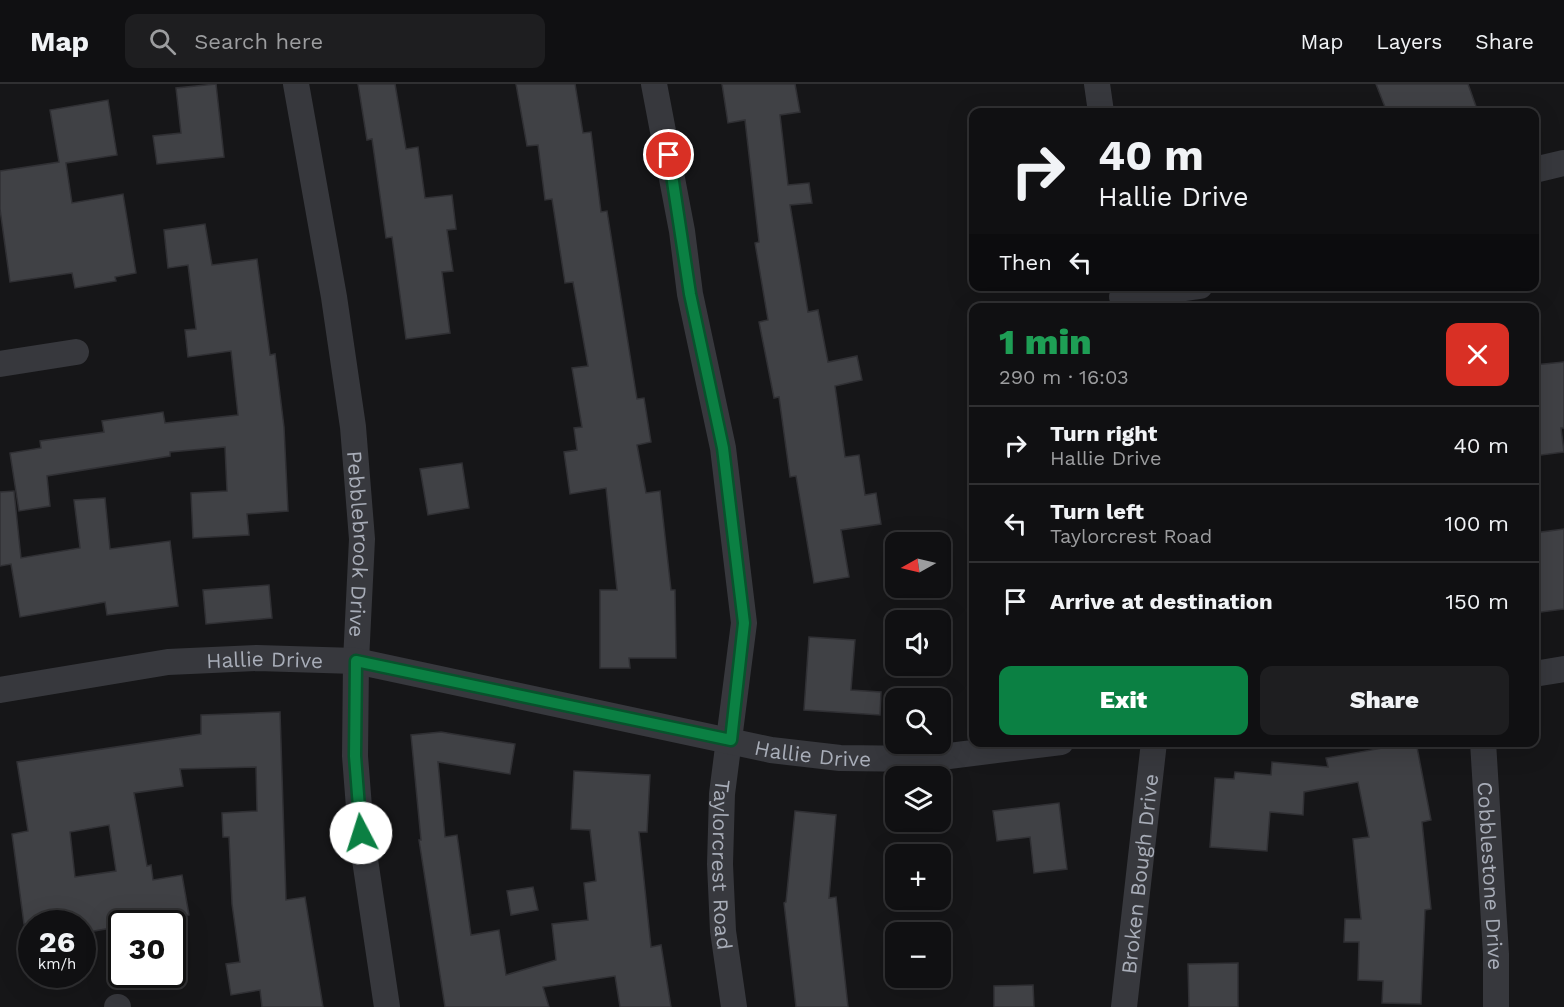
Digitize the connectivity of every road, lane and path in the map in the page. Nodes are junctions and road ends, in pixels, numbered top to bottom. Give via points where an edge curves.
1 (296, 84) edge
2 (654, 84) edge
3 (1097, 84) edge
4 (1100, 108) edge
5 (1564, 163) edge
6 (1539, 169) edge
7 (1165, 291) edge
8 (1122, 297) edge
9 (76, 352) dead end
10 (0, 364) edge
11 (356, 661) junction
12 (1564, 669) edge
13 (1539, 673) edge
14 (0, 690) edge
15 (731, 740) junction
16 (1021, 747) edge
17 (1153, 747) edge
18 (1483, 747) edge
19 (387, 1007) edge
20 (734, 1007) edge
21 (1124, 1007) edge
22 (1496, 1007) edge

1 - 11 street, Pebblebrook Drive via 353,427 362,539
2 - 15 street, Taylorcrest Road via 690,294 723,448 744,623
3 - 4 street
5 - 6 street
7 - 8 street
9 - 10 street
11 - 14 street, Hallie Drive via 257,658 168,662
11 - 15 street, Hallie Drive
11 - 19 street, Pebblebrook Drive via 355,756 361,833
12 - 13 street
15 - 16 street, Hallie Drive via 771,750 850,758 925,759
15 - 20 street, Taylorcrest Road via 722,794 720,864 723,931
17 - 21 street, Broken Bough Drive
18 - 22 street, Cobblestone Drive

